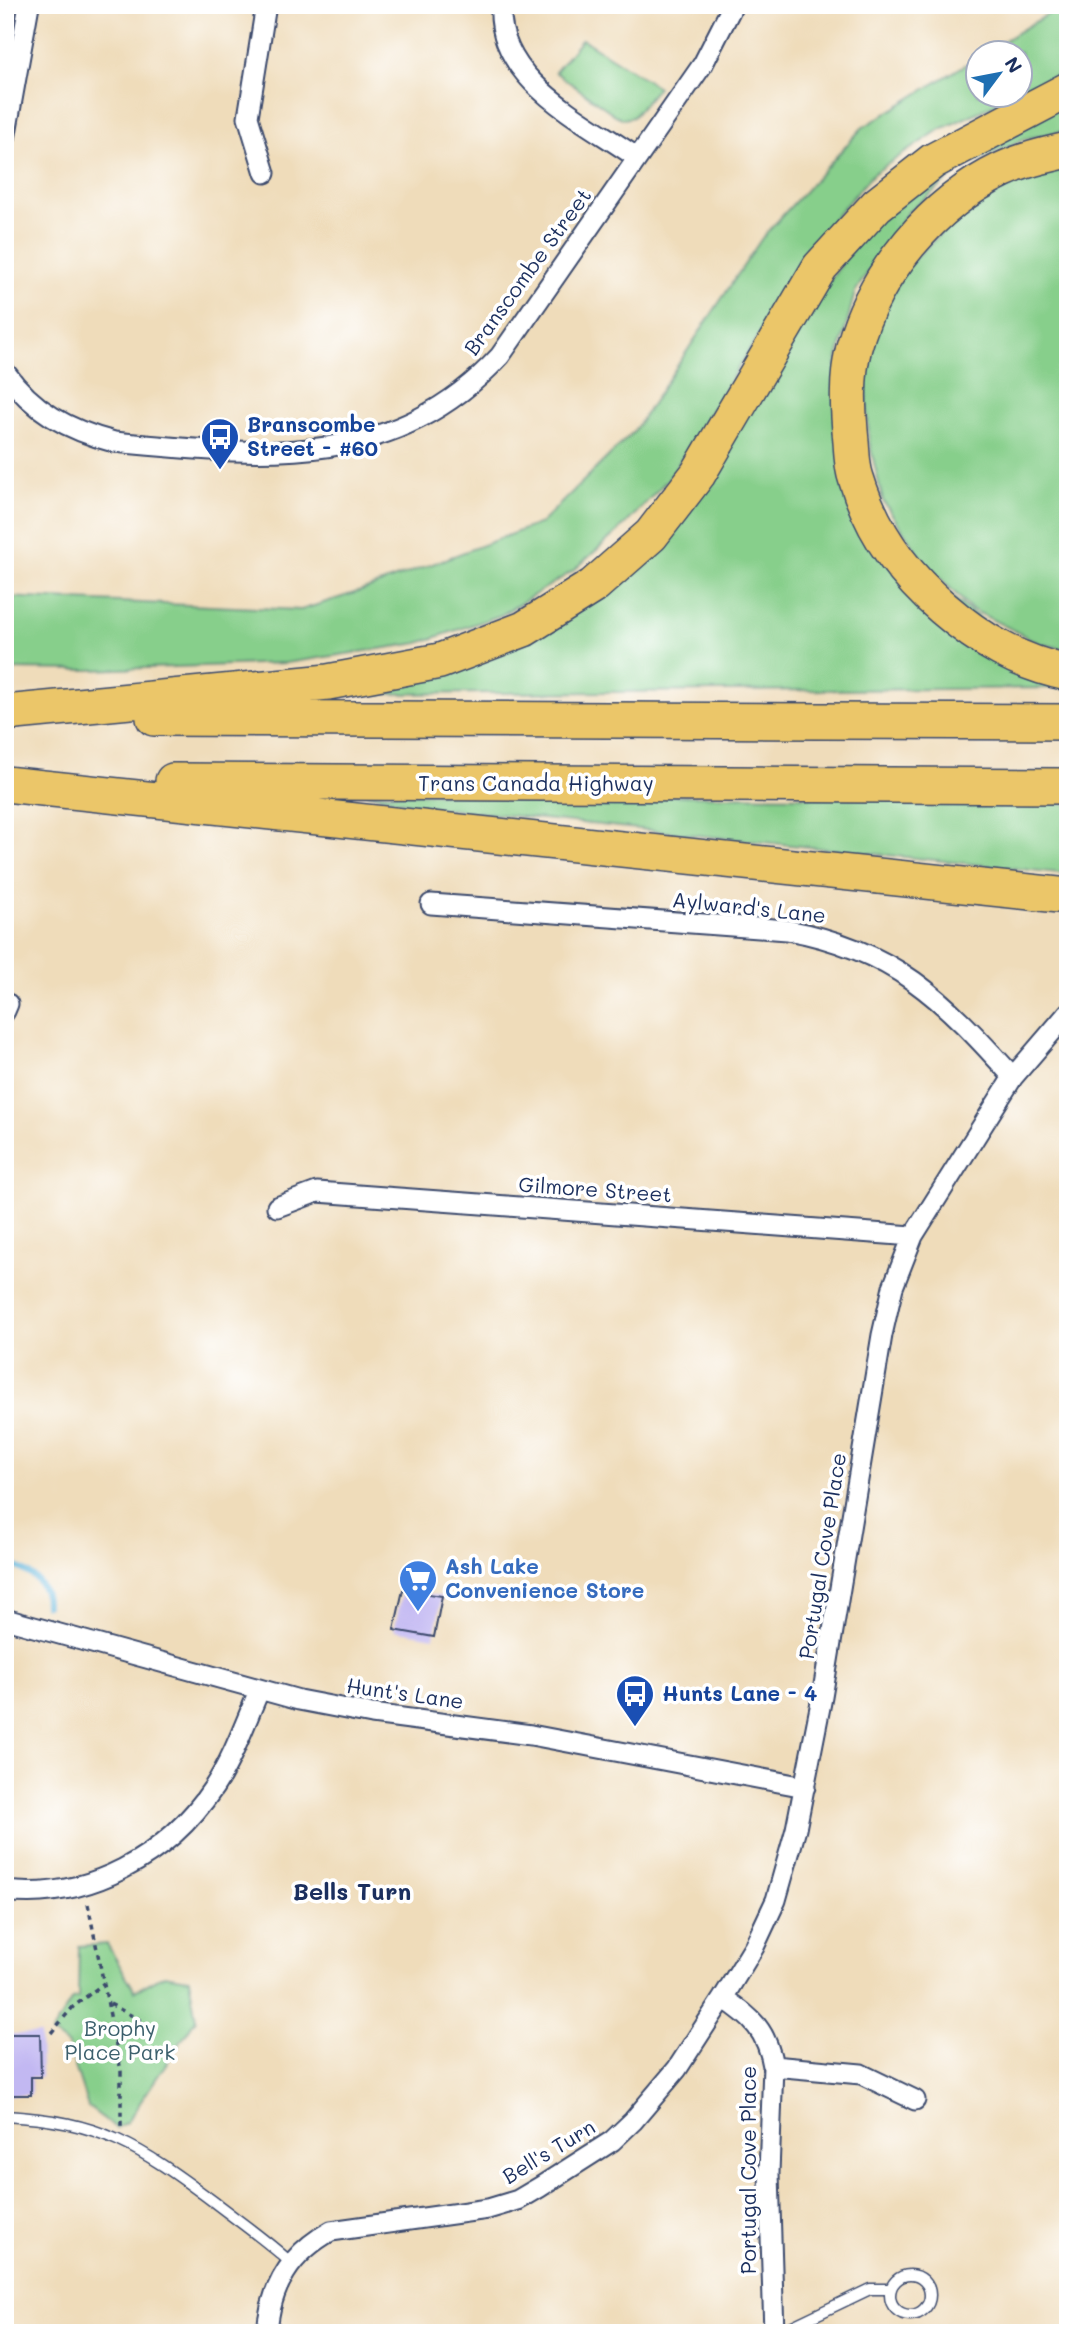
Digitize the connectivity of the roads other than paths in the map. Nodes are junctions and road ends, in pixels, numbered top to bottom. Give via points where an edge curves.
1 (29, 5) edge
2 (267, 5) edge
3 (501, 5) edge
4 (733, 5) edge
5 (1068, 90) edge
6 (5, 139) edge
7 (1068, 150) edge
8 (636, 157) junction
9 (265, 173) dead end
10 (5, 372) edge
11 (1068, 673) edge
12 (5, 715) edge
13 (1068, 722) edge
14 (5, 782) edge
15 (1068, 786) edge
16 (1068, 896) edge
17 (430, 904) dead end
18 (1068, 1013) edge
19 (1013, 1077) junction
20 (277, 1207) dead end
21 (913, 1236) junction
22 (5, 1619) edge
23 (260, 1691) junction
24 (805, 1787) junction
25 (5, 1891) edge
26 (723, 1998) junction
27 (773, 2066) junction
28 (915, 2100) dead end
29 (5, 2116) edge
30 (290, 2262) junction
31 (891, 2289) junction
32 (267, 2333) edge
33 (776, 2333) edge

1 - 6 street
2 - 9 street via 248,117
3 - 8 street via 503,32 521,71
4 - 8 street, Branscombe Street via 703,64
5 - 12 highway via 933,161 877,205 820,267 698,474 652,535 593,586 524,629 440,661 328,682
7 - 11 highway via 1003,169 968,189 917,231 880,286 854,347 847,408 855,477 879,535 914,583 966,628 1014,657
8 - 10 street, Branscombe Street via 522,327 484,372 419,420 369,440 298,451 114,442 50,417 30,402
12 - 13 highway
14 - 15 highway, Trans Canada Highway
14 - 16 highway
17 - 19 street, Aylward's Lane via 787,930 828,937 864,950 907,975 959,1017
18 - 19 street, Portugal Cove Place
19 - 21 street, Portugal Cove Place
20 - 21 street, Gilmore Street via 317,1192
21 - 24 street, Portugal Cove Place via 893,1287 882,1335
22 - 23 street, Hunt's Lane
23 - 24 street, Hunt's Lane via 372,1714 531,1735
23 - 25 street via 214,1788 160,1845 120,1870 69,1890
24 - 26 street, Portugal Cove Place via 776,1900
26 - 27 street, Portugal Cove Place via 759,2025
26 - 30 street, Bell's Turn via 657,2096 612,2141 563,2174 517,2200 488,2209 331,2231
27 - 28 street via 861,2074
27 - 33 street, Portugal Cove Place via 769,2173
29 - 30 lane via 51,2118 121,2140 162,2163
30 - 32 street, Bell's Turn via 272,2300
31 - 31 lane via 895,2309 914,2315 925,2309 930,2297 923,2280 906,2276
31 - 33 lane via 870,2289

